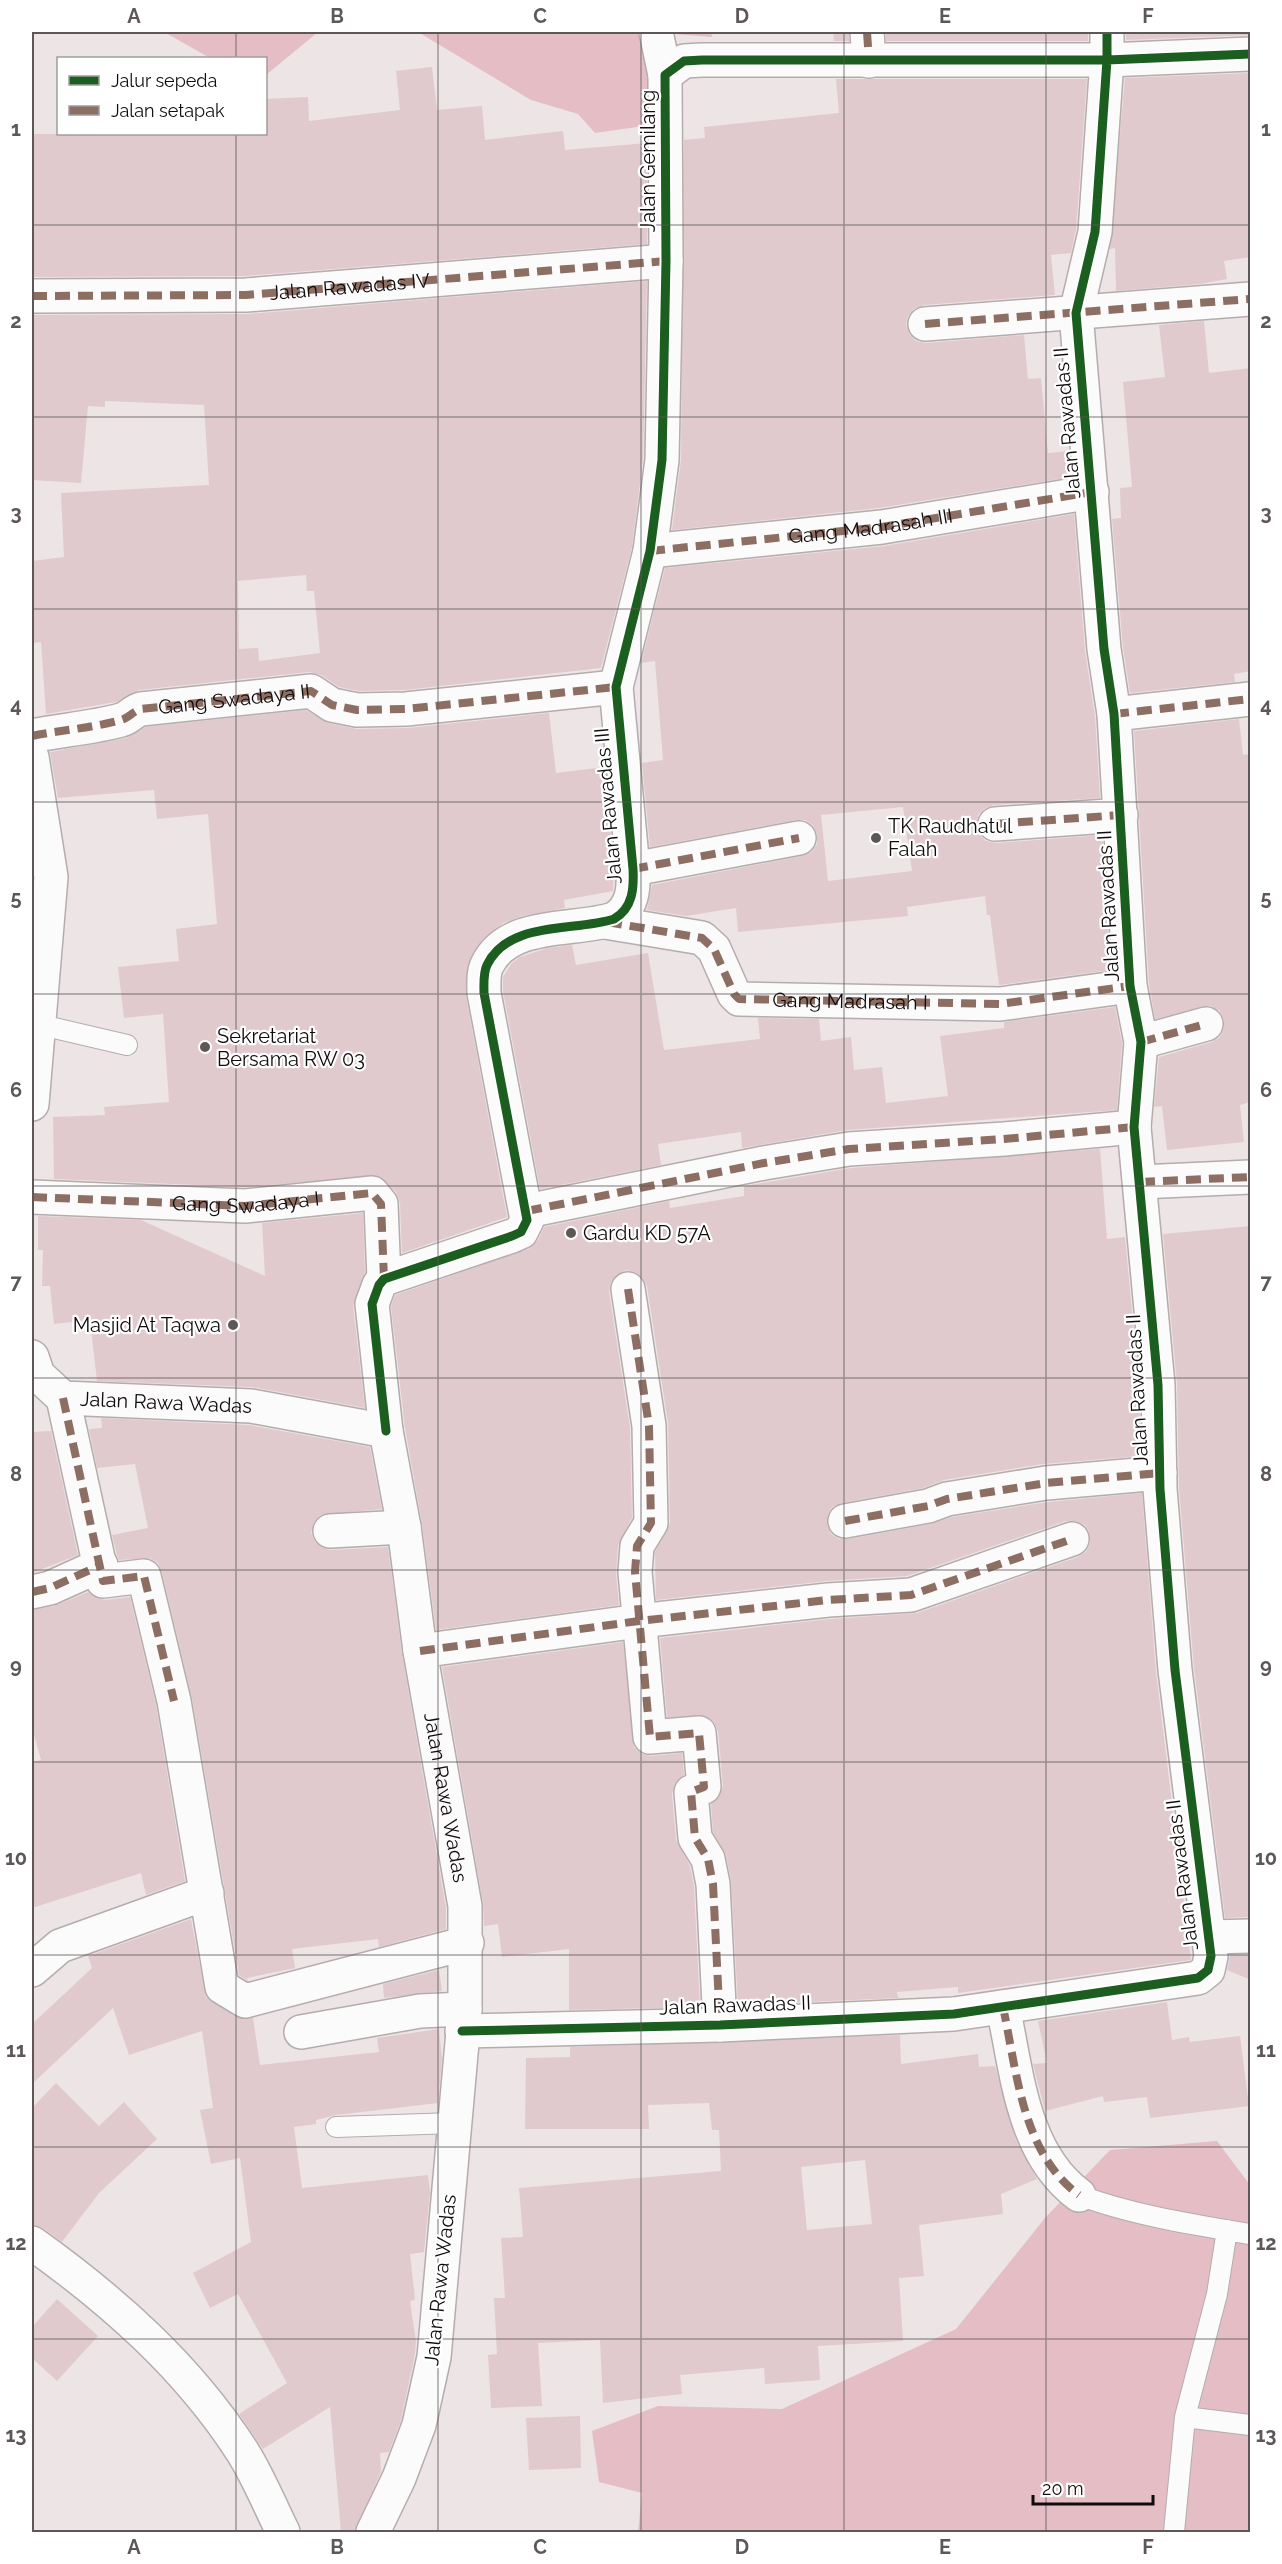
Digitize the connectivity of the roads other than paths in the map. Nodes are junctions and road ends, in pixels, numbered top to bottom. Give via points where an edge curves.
1 (656, 32) edge
2 (868, 46) edge
3 (1107, 46) edge
4 (1251, 54) edge
5 (665, 75) junction
6 (666, 261) junction
7 (32, 296) edge
8 (1251, 299) edge
9 (1076, 313) junction
10 (925, 324) dead end
11 (1092, 492) junction
12 (650, 551) junction
13 (616, 687) junction
14 (1251, 699) edge
15 (1114, 714) junction
16 (32, 736) edge
17 (32, 757) edge
18 (1121, 815) junction
19 (995, 824) dead end
20 (799, 838) dead end
21 (633, 869) junction
22 (605, 922) junction
23 (1130, 986) junction
24 (37, 1024) junction
25 (1206, 1024) dead end
26 (1141, 1042) junction
27 (128, 1045) dead end
28 (32, 1104) edge
29 (1134, 1127) junction
30 (1251, 1177) edge
31 (1140, 1182) junction
32 (32, 1197) edge
33 (527, 1211) junction
34 (384, 1279) junction
35 (628, 1289) dead end
36 (32, 1357) edge
37 (63, 1398) junction
38 (386, 1431) junction
39 (1160, 1473) junction
40 (845, 1521) dead end
41 (404, 1527) junction
42 (330, 1531) dead end
43 (1072, 1539) dead end
44 (101, 1565) junction
45 (32, 1592) edge
46 (639, 1621) junction
47 (420, 1651) junction
48 (207, 1893) junction
49 (1251, 1936) edge
50 (1209, 1937) junction
51 (467, 1943) junction
52 (32, 1970) edge
53 (1003, 2007) junction
54 (463, 2020) junction
55 (720, 2025) junction
56 (301, 2032) dead end
57 (454, 2123) junction
58 (336, 2127) dead end
59 (1079, 2195) joint
60 (1227, 2230) junction
61 (1251, 2234) edge
62 (32, 2243) edge
63 (1185, 2417) junction
64 (1251, 2425) edge
65 (283, 2532) edge
66 (373, 2532) edge
67 (1174, 2532) edge

1 - 5 street
2 - 3 street, Jalan Gemilang
2 - 5 street, Jalan Gemilang via 684,61
3 - 4 street, Jalan Gemilang
3 - 9 street, Jalan Rawadas II via 1095,232
5 - 6 street, Jalan Gemilang
6 - 7 street, Jalan Rawadas IV via 246,295
6 - 12 street, Jalan Rawadas III via 662,460
8 - 9 street
9 - 10 street
9 - 11 street, Jalan Rawadas II
11 - 12 street, Gang Madrasah III via 882,527
11 - 15 street, Jalan Rawadas II via 1104,649
12 - 13 street, Jalan Rawadas III
13 - 16 street, Gang Swadaya II via 406,709 357,710 332,705 311,691 141,709 111,723
13 - 21 street, Jalan Rawadas III
14 - 15 street
15 - 18 street, Jalan Rawadas II
17 - 24 street via 51,877
18 - 19 street
18 - 23 street, Jalan Rawadas II
20 - 21 street
21 - 22 street, Jalan Rawadas III via 632,897 622,915
22 - 23 street, Gang Madrasah I via 702,938 714,949 739,999 1000,1004
22 - 33 street, Jalan Rawadas III via 518,936 499,947 486,967 484,993
23 - 26 street, Jalan Rawadas II
24 - 27 lane
24 - 28 street
25 - 26 street
26 - 29 street, Jalan Rawadas II
29 - 31 street, Jalan Rawadas II
29 - 33 street via 849,1149
30 - 31 street
31 - 39 street, Jalan Rawadas II via 1158,1385
32 - 34 street, Gang Swadaya I via 245,1206 372,1193 381,1204
33 - 34 street via 521,1232
34 - 38 street via 372,1304
35 - 46 street via 649,1426 651,1523 637,1546
36 - 37 street, Jalan Rawa Wadas via 38,1375
37 - 38 street, Jalan Rawa Wadas via 251,1406
37 - 44 street
38 - 41 street, Jalan Rawa Wadas
39 - 40 street via 1046,1483
39 - 50 street, Jalan Rawadas II via 1175,1670
41 - 42 street
41 - 47 street, Jalan Rawa Wadas
43 - 46 street via 912,1595
44 - 45 street
44 - 48 street via 103,1581 144,1576 174,1701
46 - 47 street
46 - 55 street via 650,1737 699,1733 704,1787 691,1792 695,1839 708,1859 713,1884
47 - 51 street, Jalan Rawa Wadas via 465,1906
48 - 51 street via 222,1987 245,2001
48 - 52 street via 60,1946
49 - 50 street
50 - 53 street, Jalan Rawadas II via 1208,1970 1198,1978
51 - 54 street, Jalan Rawa Wadas
53 - 55 street, Jalan Rawadas II via 954,2014
53 - 59 street via 1028,2127 1063,2183
54 - 55 street, Jalan Rawadas II
54 - 56 street, Jalan Rawadas II via 420,2011
54 - 57 street, Jalan Rawa Wadas
57 - 58 lane
57 - 66 street, Jalan Rawa Wadas via 434,2357 418,2425 399,2478
59 - 60 lane
60 - 61 lane
60 - 63 lane via 1217,2295
62 - 65 street via 152,2339 202,2393 243,2453
63 - 64 lane
63 - 67 lane

